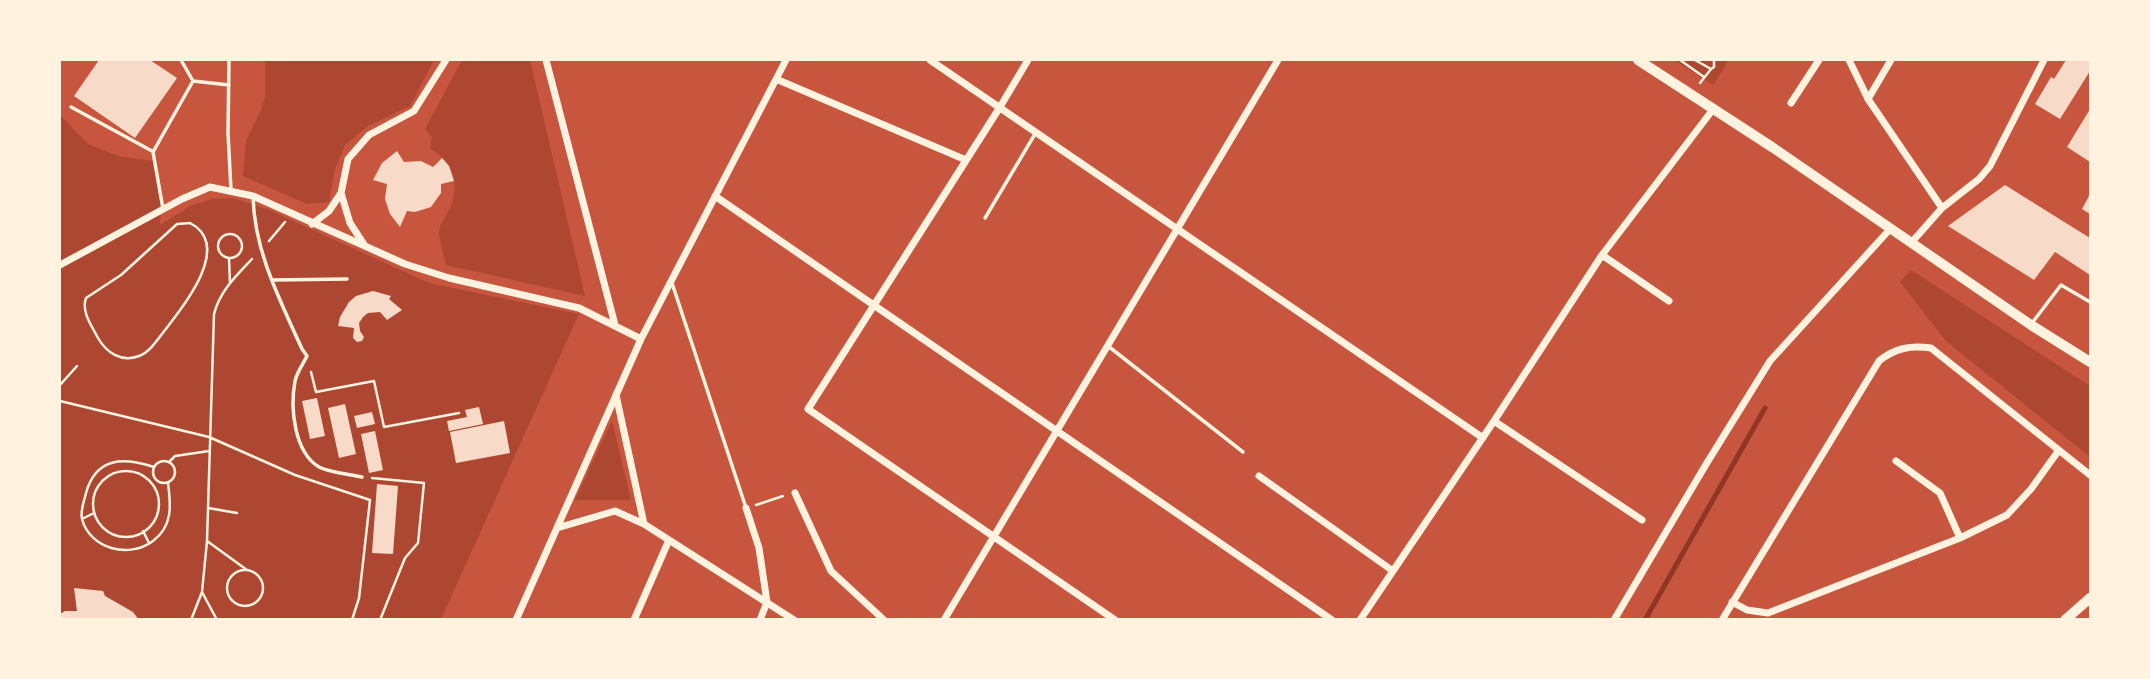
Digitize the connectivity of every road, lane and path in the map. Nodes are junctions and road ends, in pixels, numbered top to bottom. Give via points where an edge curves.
1 (181, 60) edge
2 (229, 60) edge
3 (446, 60) edge
4 (546, 60) edge
5 (786, 60) edge
6 (930, 60) edge
7 (1028, 60) edge
8 (1278, 60) edge
9 (1638, 60) edge
10 (1680, 60) edge
11 (1695, 60) edge
12 (1714, 60) edge
13 (1819, 60) edge
14 (1849, 60) edge
15 (1891, 60) edge
16 (2044, 60) edge
17 (1711, 69) junction
18 (776, 79) junction
19 (192, 81) junction
20 (229, 85) junction
21 (1868, 99) junction
22 (1791, 103) dead end
23 (71, 107) dead end
24 (1000, 107) junction
25 (1714, 108) junction
26 (1036, 132) junction
27 (153, 152) junction
28 (966, 160) junction
29 (231, 191) junction
30 (341, 193) junction
31 (253, 196) junction
32 (715, 196) junction
33 (1942, 208) junction
34 (163, 209) junction
35 (292, 215) junction
36 (985, 218) dead end
37 (312, 224) junction
38 (1891, 228) junction
39 (1178, 229) junction
40 (1911, 243) junction
41 (366, 247) junction
42 (261, 250) junction
43 (1602, 255) junction
44 (229, 258) junction
45 (60, 265) edge
46 (347, 279) dead end
47 (272, 280) junction
48 (671, 281) junction
49 (230, 283) junction
50 (1669, 301) dead end
51 (2091, 302) edge
52 (875, 307) junction
53 (615, 325) junction
54 (2031, 325) junction
55 (96, 335) joint
56 (642, 339) junction
57 (1108, 346) junction
58 (307, 356) junction
59 (2091, 362) edge
60 (77, 366) dead end
61 (60, 385) edge
62 (617, 395) junction
63 (60, 401) edge
64 (459, 413) dead end
65 (1494, 421) junction
66 (1056, 431) junction
67 (209, 437) junction
68 (1483, 438) junction
69 (2059, 450) junction
70 (209, 452) junction
71 (1243, 452) dead end
72 (125, 461) junction
73 (1896, 461) dead end
74 (169, 462) junction
75 (154, 467) junction
76 (96, 470) junction
77 (125, 471) junction
78 (2091, 475) edge
79 (1259, 476) dead end
80 (362, 477) joint
81 (104, 480) junction
82 (168, 483) junction
83 (795, 492) joint
84 (208, 508) junction
85 (746, 508) junction
86 (94, 513) junction
87 (237, 513) dead end
88 (82, 519) junction
89 (1642, 520) dead end
90 (644, 524) junction
91 (557, 528) junction
92 (143, 531) junction
93 (994, 536) junction
94 (1960, 538) junction
95 (669, 540) junction
96 (207, 541) junction
97 (149, 543) junction
98 (248, 571) junction
99 (1393, 571) junction
100 (202, 592) junction
101 (2091, 598) edge
102 (767, 602) junction
103 (1732, 602) junction
104 (191, 620) edge
105 (217, 620) edge
106 (352, 620) edge
107 (380, 620) edge
108 (516, 620) edge
109 (634, 620) edge
110 (760, 620) edge
111 (794, 620) edge
112 (884, 620) edge
113 (944, 620) edge
114 (1115, 620) edge
115 (1332, 620) edge
116 (1360, 620) edge
117 (1614, 620) edge
118 (1722, 620) edge
119 (2065, 620) edge

1 - 19 lane
2 - 20 lane
3 - 30 street via 414,111 369,135 348,159
4 - 53 street
5 - 18 street
6 - 24 street
7 - 24 street
8 - 39 street
9 - 25 main road
10 - 17 path via 1704,77
11 - 17 path
12 - 17 path
13 - 22 street
14 - 21 street
15 - 21 street
16 - 33 street via 1990,166
18 - 28 street
18 - 32 street
19 - 20 lane
19 - 27 lane
20 - 29 lane
21 - 33 street
23 - 27 lane
24 - 26 street
24 - 28 street
25 - 38 main road
25 - 43 street
26 - 36 lane
26 - 39 street
27 - 34 lane
28 - 52 street
29 - 31 street
29 - 34 street via 210,187
30 - 37 street via 329,211
30 - 41 street via 350,223
31 - 35 street
31 - 42 lane
32 - 48 street
32 - 52 street
33 - 40 street
34 - 45 street
35 - 37 street
35 - 42 path
37 - 41 street
38 - 40 main road
38 - 117 street via 1770,361
39 - 57 street
39 - 68 street
40 - 54 main road
41 - 53 street via 449,278 579,308
42 - 47 lane
42 - 49 path
43 - 50 street
43 - 65 street
44 - 44 path via 242,249 242,241 233,234 225,235 218,244
44 - 49 path
46 - 47 lane
47 - 58 lane
48 - 56 street
48 - 85 lane
49 - 67 path via 214,314
51 - 54 lane via 2061,285
52 - 66 street
52 - 93 street via 808,410
53 - 56 street
54 - 59 main road
55 - 55 path via 84,304 90,293 121,275 177,224 190,223 202,230 206,253 199,281 148,351 129,358 114,356
56 - 62 street
57 - 66 street
57 - 71 lane
58 - 64 path via 316,392 374,381 384,427
58 - 80 lane via 296,378 293,401 299,441 307,457 321,468
60 - 61 path
62 - 90 street
62 - 91 street
63 - 67 path
65 - 68 street
65 - 89 street
66 - 93 street
66 - 115 street
67 - 70 path
67 - 106 path via 295,475 370,500 359,598
68 - 99 street
69 - 78 street
69 - 94 street via 2007,515
69 - 103 street via 1931,348 1916,346 1889,353 1879,361
70 - 74 path via 175,456
70 - 84 path
72 - 75 path
72 - 76 path
72 - 77 path
73 - 94 street via 1940,492
74 - 75 path
74 - 82 path via 175,471
75 - 82 path via 155,479
76 - 81 path
76 - 88 path via 81,509
77 - 81 path
77 - 92 path via 143,476 157,494 156,516
79 - 99 street
80 - 107 path via 424,483 418,543 395,578
81 - 86 path via 93,498
82 - 97 path via 170,515 162,533
83 - 85 path
83 - 112 street via 831,571
84 - 87 path
84 - 96 path
85 - 102 street via 760,548
86 - 88 path
86 - 92 path via 113,534 130,536
88 - 97 path via 92,536 109,547 129,550
90 - 91 street via 615,511
90 - 95 street
91 - 108 street
92 - 97 path
93 - 113 street
93 - 114 street
94 - 103 street via 1768,613 1746,610
95 - 102 street
95 - 109 street
96 - 98 path
96 - 100 path
98 - 98 path via 232,576 226,586 229,598 239,606 251,606 263,593 258,576
99 - 116 street
100 - 104 path
100 - 105 path
101 - 119 main road
102 - 110 street
102 - 111 street
103 - 118 street

